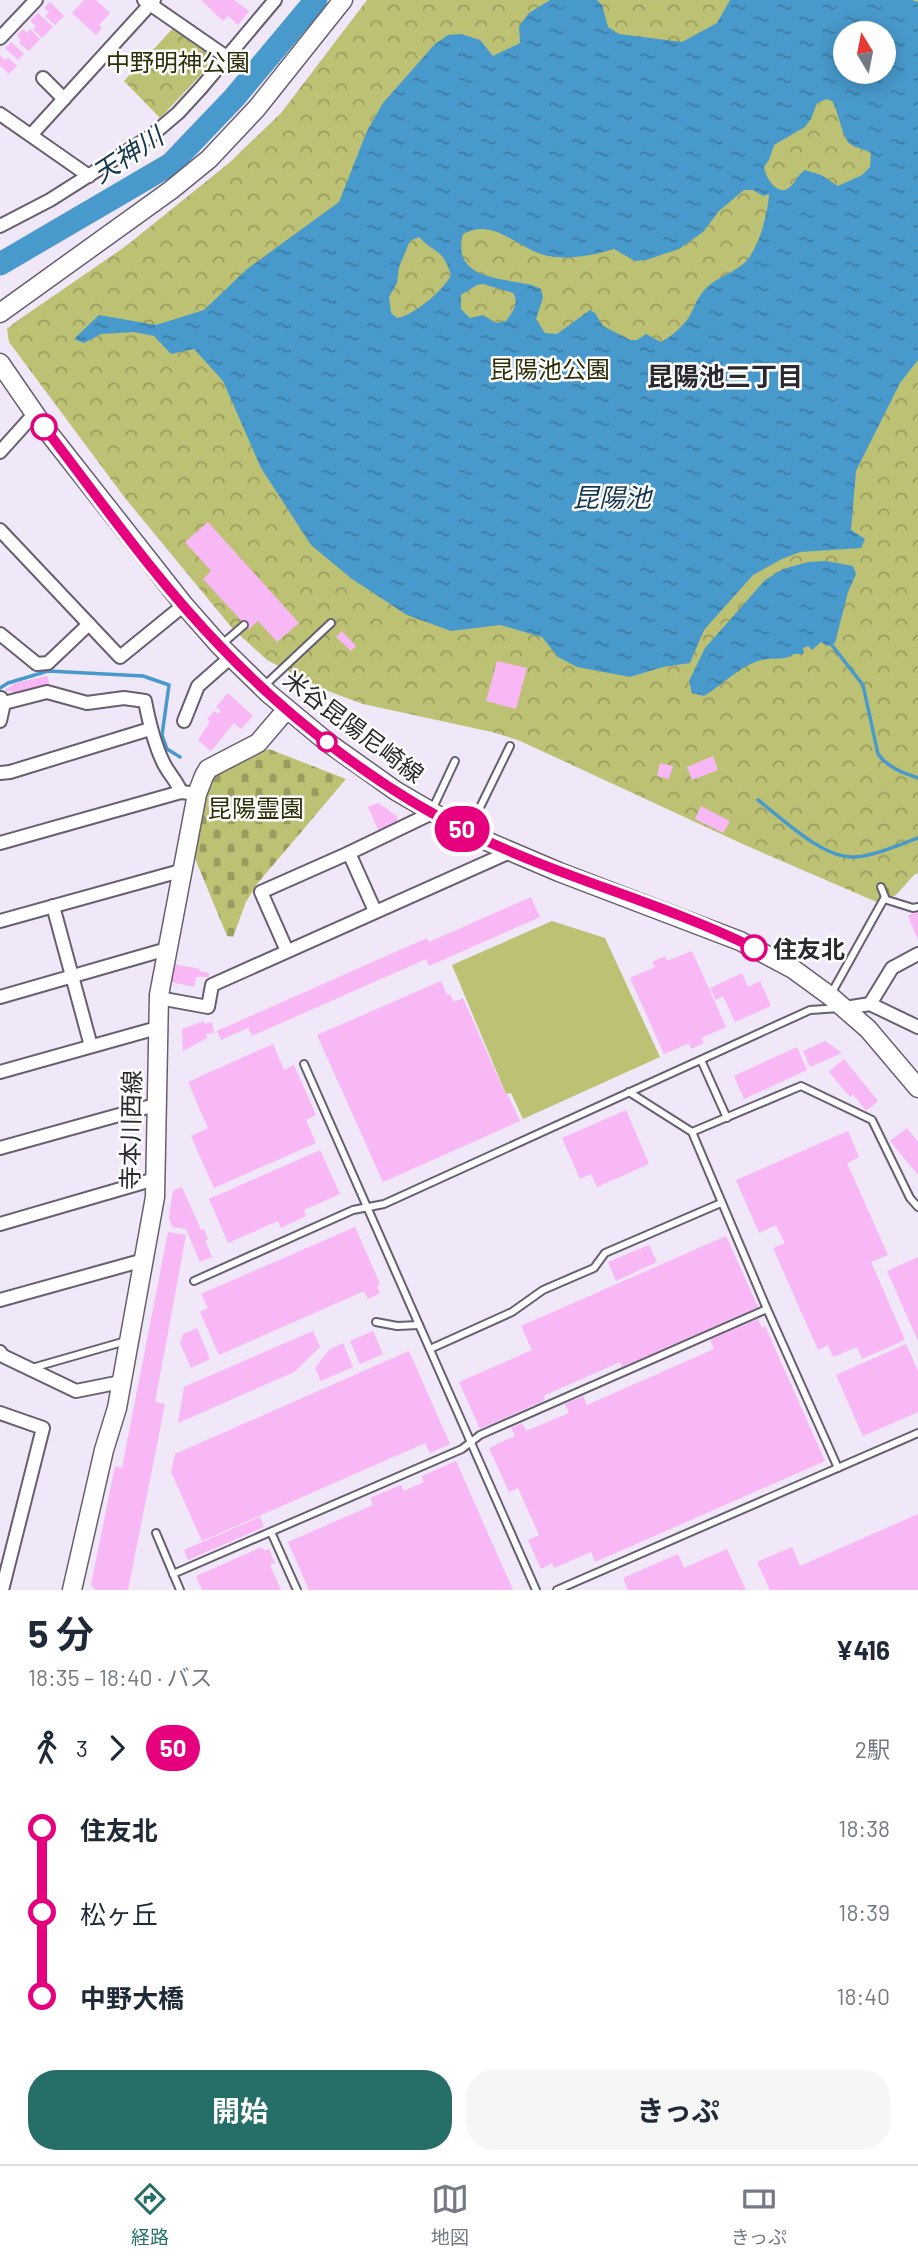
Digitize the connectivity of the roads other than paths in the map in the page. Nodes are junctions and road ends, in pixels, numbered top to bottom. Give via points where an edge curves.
1 (36, 0) edge
2 (275, 0) edge
3 (344, 0) edge
4 (149, 1) edge
5 (0, 38) edge
6 (228, 58) junction
7 (43, 78) dead end
8 (64, 99) junction
9 (0, 114) edge
10 (31, 135) junction
11 (89, 176) junction
12 (0, 226) edge
13 (0, 313) edge
14 (0, 363) edge
15 (35, 413) junction
16 (0, 453) edge
17 (0, 530) edge
18 (184, 605) junction
19 (331, 623) dead end
20 (89, 624) junction
21 (244, 625) dead end
22 (0, 634) edge
23 (225, 651) junction
24 (262, 687) junction
25 (287, 709) junction
26 (1, 710) edge
27 (184, 721) dead end
28 (150, 729) junction
29 (510, 746) dead end
30 (455, 761) dead end
31 (5, 773) edge
32 (0, 787) edge
33 (189, 793) junction
34 (431, 813) junction
35 (468, 832) junction
36 (0, 844) edge
37 (510, 852) junction
38 (349, 853) junction
39 (184, 870) junction
40 (881, 887) dead end
41 (884, 899) junction
42 (53, 906) junction
43 (918, 907) edge
44 (375, 911) junction
45 (0, 921) edge
46 (167, 949) junction
47 (286, 951) junction
48 (918, 954) edge
49 (72, 976) junction
50 (830, 996) junction
51 (0, 997) edge
52 (159, 998) junction
53 (870, 1004) junction
54 (845, 1008) junction
55 (918, 1027) edge
56 (157, 1028) junction
57 (91, 1046) junction
58 (701, 1060) junction
59 (304, 1064) dead end
60 (0, 1072) edge
61 (918, 1088) edge
62 (629, 1092) junction
63 (155, 1105) junction
64 (727, 1118) junction
65 (692, 1132) junction
66 (0, 1148) edge
67 (156, 1179) junction
68 (721, 1203) junction
69 (918, 1207) edge
70 (368, 1208) junction
71 (0, 1224) edge
72 (144, 1260) junction
73 (194, 1281) dead end
74 (0, 1300) edge
75 (767, 1309) junction
76 (376, 1322) dead end
77 (419, 1325) junction
78 (129, 1340) junction
79 (430, 1349) junction
80 (0, 1352) edge
81 (30, 1368) junction
82 (121, 1382) junction
83 (0, 1413) edge
84 (918, 1433) edge
85 (471, 1443) junction
86 (838, 1468) junction
87 (271, 1532) junction
88 (156, 1533) dead end
89 (5, 1565) edge
90 (173, 1574) junction
91 (2, 1590) edge
92 (72, 1590) edge
93 (180, 1590) edge
94 (297, 1590) edge
95 (536, 1590) edge
96 (556, 1590) edge

1 - 5 street
2 - 6 street
3 - 13 main road via 257,108 209,159
4 - 6 street
4 - 8 street
6 - 11 street via 151,136
7 - 8 street
8 - 10 street
9 - 10 street
10 - 11 street
11 - 12 street
14 - 15 main road, 米谷昆陽尼崎線
15 - 16 street
15 - 18 main road, 米谷昆陽尼崎線
17 - 20 street
18 - 20 street via 120,657
18 - 23 main road, 米谷昆陽尼崎線
19 - 24 lane
20 - 22 street via 48,663 37,664
21 - 23 lane
23 - 24 main road, 米谷昆陽尼崎線
23 - 27 street via 188,695
24 - 25 main road, 米谷昆陽尼崎線
25 - 33 main road, 寺本川西線 via 258,743 208,769
25 - 34 main road, 米谷昆陽尼崎線
26 - 28 street via 47,692 87,703 142,699
28 - 31 street
28 - 33 street via 165,767
29 - 35 lane
30 - 34 lane
31 - 32 street
33 - 36 street
33 - 39 main road, 寺本川西線
34 - 35 main road, 米谷昆陽尼崎線
34 - 38 street
35 - 37 main road, 米谷昆陽尼崎線
37 - 44 street
37 - 50 main road, 米谷昆陽尼崎線 via 740,941 793,969
38 - 44 street
38 - 47 street via 261,892
39 - 42 street
39 - 46 main road, 寺本川西線
40 - 41 lane
41 - 43 lane
41 - 50 lane
42 - 45 street
42 - 49 street
44 - 47 street
46 - 49 street
46 - 52 main road, 寺本川西線
47 - 52 street via 212,985 209,1008
48 - 53 street via 892,968
49 - 51 street
49 - 57 street
50 - 54 main road, 米谷昆陽尼崎線
52 - 56 main road, 寺本川西線
53 - 54 street
53 - 55 street
54 - 58 lane via 810,1010
54 - 61 main road, 米谷昆陽尼崎線
56 - 57 street
56 - 63 main road, 寺本川西線
57 - 60 street
58 - 62 lane
58 - 64 lane
59 - 70 lane
62 - 65 lane
62 - 70 lane
63 - 66 street
63 - 67 main road, 寺本川西線
64 - 65 lane
64 - 69 lane via 801,1086 872,1120
65 - 68 lane
67 - 71 street
67 - 72 main road, 寺本川西線
68 - 75 lane
68 - 79 lane via 605,1253 594,1268
70 - 73 lane via 353,1210
70 - 77 lane
72 - 74 street
72 - 78 main road, 寺本川西線
75 - 85 lane via 480,1434
75 - 86 lane
76 - 77 lane
77 - 79 lane
78 - 81 lane
78 - 82 main road, 寺本川西線
79 - 85 lane
80 - 81 street
81 - 82 street via 76,1391
82 - 92 main road, 寺本川西線
83 - 89 street via 43,1428
84 - 86 lane
85 - 87 lane
85 - 95 lane
86 - 96 lane
87 - 90 lane
87 - 94 lane
88 - 90 lane
89 - 91 street
90 - 93 lane

